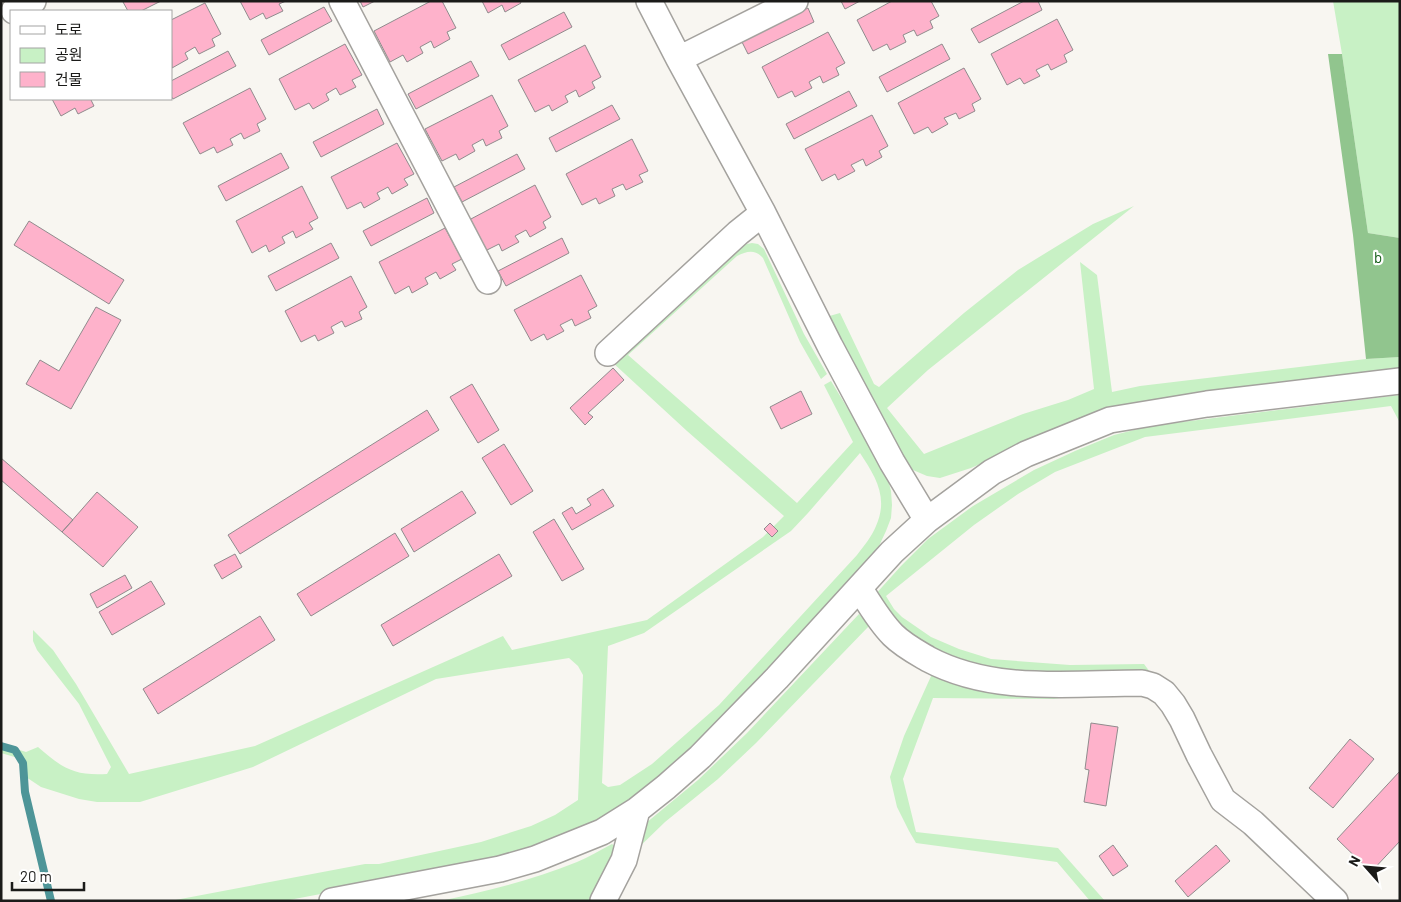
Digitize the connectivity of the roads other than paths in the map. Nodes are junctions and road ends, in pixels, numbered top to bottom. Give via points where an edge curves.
1 (33, 1) edge
2 (342, 1) edge
3 (649, 1) edge
4 (795, 1) edge
5 (17, 10) edge
6 (679, 59) junction
7 (763, 213) junction
8 (488, 281) dead end
9 (608, 353) dead end
10 (1400, 381) edge
11 (927, 520) junction
12 (860, 589) junction
13 (637, 810) junction
14 (332, 901) edge
15 (603, 901) edge
16 (1335, 901) edge

1 - 5 street
2 - 8 street
3 - 6 street
4 - 6 street
6 - 7 street
7 - 9 street
7 - 11 street via 830,346
10 - 11 street via 1207,404 1110,420 1026,454 992,472
11 - 12 street via 892,552
12 - 13 street via 700,757
12 - 16 street via 895,636 919,654 954,670 1019,683 1142,683 1164,693 1182,719 1223,800 1253,823
13 - 14 street via 602,832 535,859 500,869
13 - 15 street via 624,860

